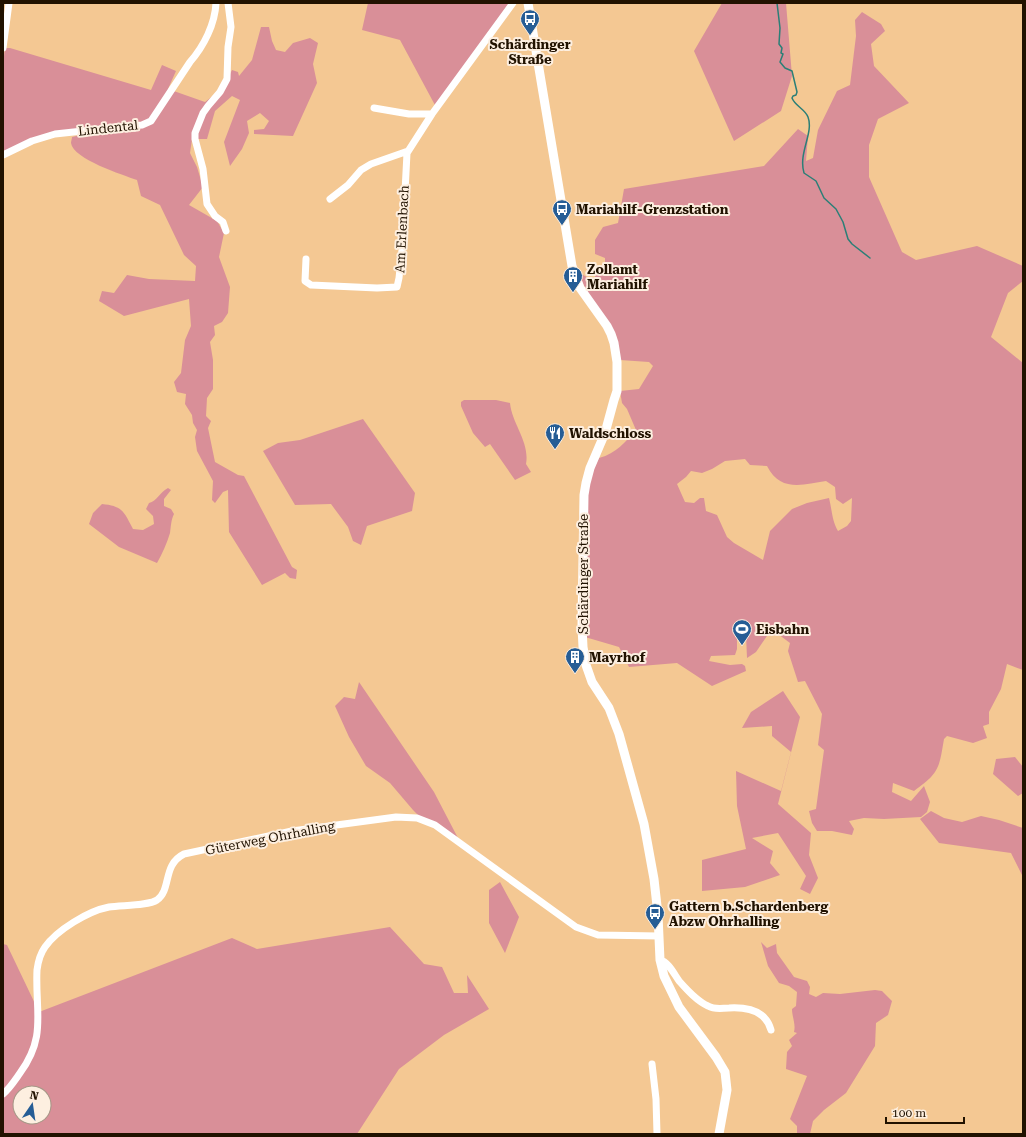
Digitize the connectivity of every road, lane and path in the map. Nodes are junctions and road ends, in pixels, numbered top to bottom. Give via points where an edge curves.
1 (9, 3) edge
2 (216, 3) edge
3 (228, 3) edge
4 (513, 3) edge
5 (528, 3) edge
6 (3, 48) edge
7 (374, 108) dead end
8 (432, 114) junction
9 (408, 151) junction
10 (3, 155) edge
11 (330, 199) dead end
12 (226, 231) dead end
13 (306, 259) dead end
14 (659, 936) junction
15 (660, 960) junction
16 (771, 1030) dead end
17 (652, 1064) dead end
18 (3, 1094) edge
19 (657, 1134) edge
20 (719, 1134) edge

1 - 6 street
2 - 10 street, Lindental via 213,22 197,54 151,121 142,125 55,134 32,141
3 - 12 street via 231,27 227,78 220,92 203,113 195,133 207,204 223,222
4 - 8 street
5 - 14 main road, Schärdinger Straße via 572,266 580,288 611,334 617,362 617,391 585,489 583,647 588,673 619,734 638,802 648,845
7 - 8 street via 409,114
8 - 9 street, Am Erlenbach
9 - 11 street via 361,170 348,185
9 - 13 street, Am Erlenbach via 397,288 311,285 305,282
14 - 15 main road, Schärdinger Straße
14 - 18 street, Güterweg Ohrhalling via 598,935 576,927 435,825 417,818 396,817 292,831 184,854 174,862 163,894 158,899 93,912 62,931 44,948 37,970 38,1025 35,1047 28,1062 8,1091
15 - 16 street via 665,962 693,996 706,1006 755,1011 766,1018
15 - 20 main road, Schärdinger Straße via 674,998 725,1072 727,1090
17 - 19 street

